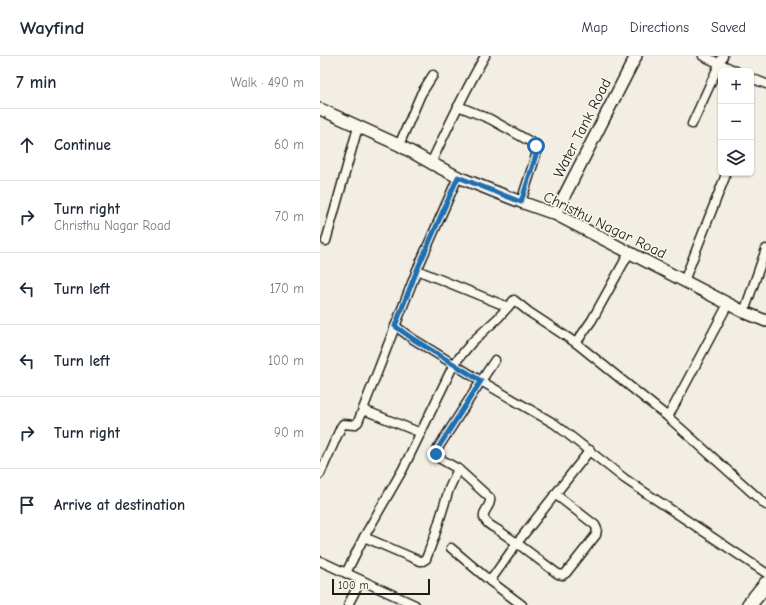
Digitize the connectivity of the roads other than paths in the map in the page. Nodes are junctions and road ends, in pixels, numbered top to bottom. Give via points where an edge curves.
1 (485, 56) edge
2 (636, 56) edge
3 (703, 56) edge
4 (721, 60) edge
5 (732, 68) edge
6 (433, 76) dead end
7 (754, 79) edge
8 (766, 84) edge
9 (458, 106) junction
10 (320, 109) edge
11 (692, 124) dead end
12 (358, 127) junction
13 (399, 145) junction
14 (431, 163) junction
15 (458, 177) junction
16 (725, 177) dead end
17 (521, 202) junction
18 (555, 214) junction
19 (326, 241) dead end
20 (766, 249) edge
21 (629, 253) junction
22 (417, 270) junction
23 (684, 281) junction
24 (728, 304) junction
25 (508, 307) junction
26 (744, 312) junction
27 (766, 321) edge
28 (395, 326) junction
29 (576, 343) junction
30 (495, 360) dead end
31 (454, 364) junction
32 (481, 381) junction
33 (364, 410) junction
34 (668, 417) junction
35 (421, 433) junction
36 (590, 450) junction
37 (458, 469) junction
38 (320, 474) edge
39 (555, 494) junction
40 (766, 505) edge
41 (364, 537) junction
42 (517, 543) junction
43 (451, 548) dead end
44 (320, 561) edge
45 (346, 573) junction
46 (766, 573) edge
47 (361, 580) junction
48 (490, 581) junction
49 (765, 588) edge
50 (349, 605) edge
51 (415, 605) edge
52 (522, 605) edge
53 (749, 605) edge

1 - 9 street
2 - 18 street, Water Tank Road
3 - 4 street
4 - 5 street
4 - 11 street
6 - 13 street via 420,94
7 - 8 street
9 - 14 street
9 - 17 street via 490,119 536,146 537,152
10 - 12 street, Christhu Nagar Road
12 - 13 street, Christhu Nagar Road
12 - 19 street
13 - 14 street, Christhu Nagar Road
14 - 15 street, Christhu Nagar Road
15 - 17 street, Christhu Nagar Road
15 - 22 street
16 - 23 street
17 - 18 street, Christhu Nagar Road
18 - 21 street, Christhu Nagar Road
20 - 26 street
21 - 23 street, Christhu Nagar Road
21 - 29 street via 592,320
22 - 25 street
22 - 28 street
23 - 24 street, Christhu Nagar Road
24 - 26 street, Christhu Nagar Road
24 - 34 street
25 - 29 street via 514,300
25 - 31 street via 472,342
26 - 27 street, Christhu Nagar Road
28 - 31 street
28 - 33 street
29 - 34 street
30 - 32 street
31 - 32 street
31 - 35 street
32 - 36 street via 556,424
32 - 37 street via 436,451 437,457
33 - 35 street
33 - 38 street via 356,424 343,424 340,427
34 - 40 street
35 - 41 street
36 - 39 street
36 - 46 street via 626,479
37 - 41 street via 426,559 420,561
37 - 42 street via 490,498 490,504 484,512 486,522
39 - 42 street
39 - 42 street via 595,525 596,535 563,575 558,574
41 - 45 street
42 - 48 street
43 - 48 street
44 - 45 street
45 - 47 street
47 - 50 street
47 - 51 street
48 - 52 street
49 - 53 highway

